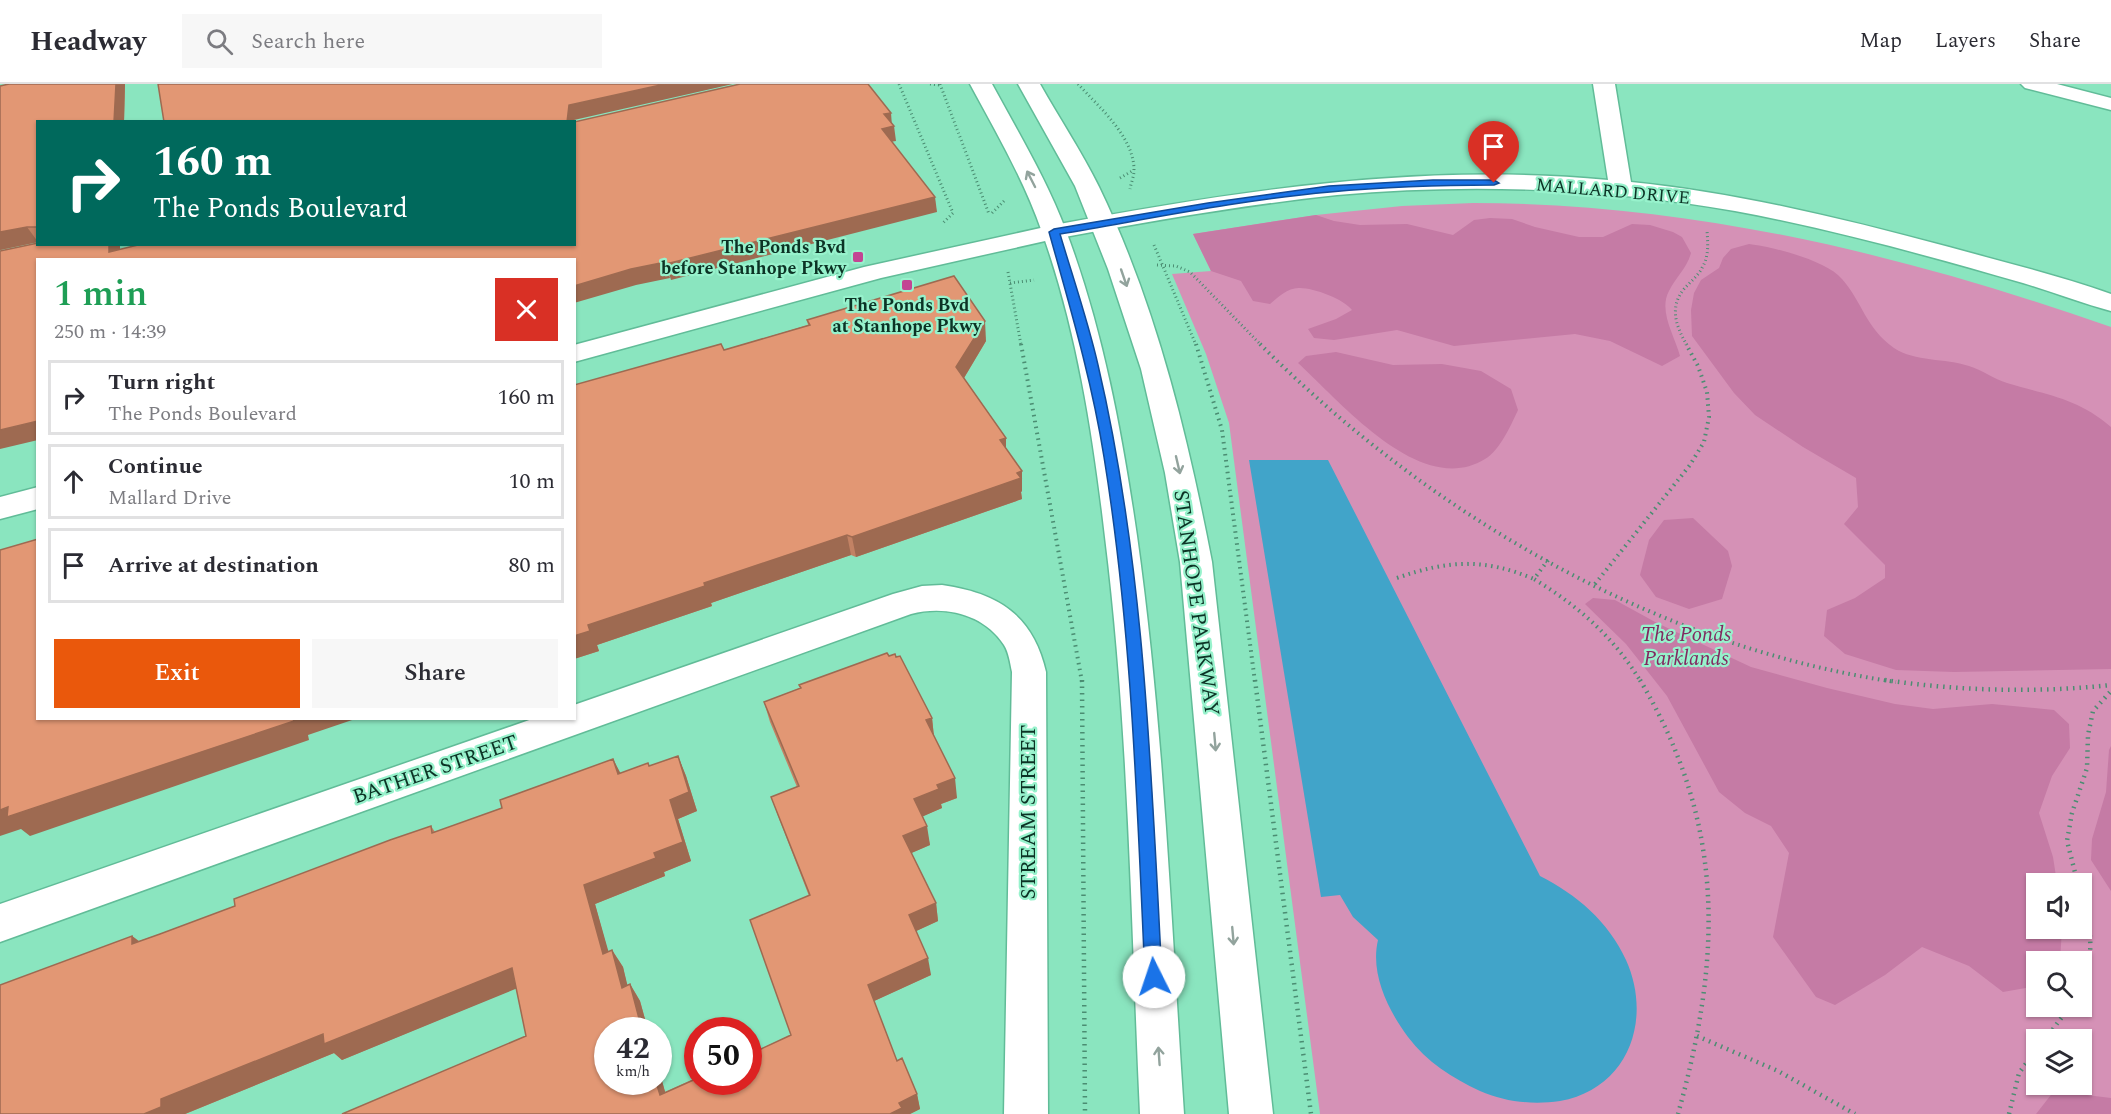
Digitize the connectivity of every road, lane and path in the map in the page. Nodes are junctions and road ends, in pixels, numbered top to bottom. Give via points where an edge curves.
1 (899, 84) edge
2 (930, 84) edge
3 (940, 84) edge
4 (981, 84) edge
5 (1029, 84) edge
6 (1078, 84) edge
7 (1604, 84) edge
8 (2032, 84) edge
9 (2111, 104) edge
10 (1134, 170) junction
11 (1114, 181) dead end
12 (1130, 190) dead end
13 (1621, 190) junction
14 (992, 220) dead end
15 (1707, 221) dead end
16 (1104, 223) junction
17 (935, 230) dead end
18 (1054, 232) junction
19 (1162, 264) dead end
20 (1025, 281) dead end
21 (1010, 283) dead end
22 (2111, 303) edge
23 (576, 353) edge
24 (36, 499) edge
25 (0, 508) edge
26 (1548, 560) junction
27 (1397, 578) dead end
28 (1534, 579) junction
29 (1595, 585) junction
30 (905, 603) joint
31 (2111, 685) edge
32 (2111, 691) edge
33 (576, 719) edge
34 (574, 720) edge
35 (2075, 873) edge
36 (0, 923) edge
37 (2092, 936) edge
38 (2092, 951) edge
39 (1697, 1036) junction
40 (2026, 1064) edge
41 (1026, 1114) edge
42 (1162, 1114) edge
43 (1251, 1114) edge
44 (1678, 1114) edge
45 (1855, 1114) edge
46 (2009, 1114) edge

1 - 17 path via 953,213
2 - 3 path
3 - 14 path
18 -> 4 street via 1039,194
5 - 16 street, STANHOPE PARKWAY
6 - 10 path via 1129,147
7 - 13 street
8 - 9 street
10 - 11 path
10 - 12 path
13 - 16 street, MALLARD DRIVE via 1525,183 1382,185 1329,189
13 - 22 street, MALLARD DRIVE via 1734,204 1874,235 2072,288
15 - 29 path via 1705,264 1677,297 1675,314 1706,392 1710,417 1707,435 1696,458
16 - 18 street, MALLARD DRIVE
16 -> 43 street, STANHOPE PARKWAY via 1155,369 1196,562
18 - 23 street, MALLARD DRIVE via 842,282
42 -> 18 street via 1139,692 1126,566 1092,364
19 - 26 path via 1191,271 1289,372 1388,458 1454,505
20 - 21 path
24 - 25 street
26 - 28 path
26 - 29 path
27 - 28 path via 1439,565 1472,562 1496,564
28 - 39 path via 1584,613 1623,655 1672,738 1688,783 1706,868 1710,926 1707,984
29 - 31 path via 1716,635 1862,676 1963,687
30 - 33 street, BATHER STREET
30 - 41 street, STREAM STREET via 951,599 979,607 1010,629 1023,648 1029,672
32 - 35 path via 2093,711 2087,768 2072,813 2067,842
34 - 36 street, BATHER STREET
37 - 38 path
39 - 44 path
39 - 45 path via 1815,1089
40 - 46 path via 2019,1073

